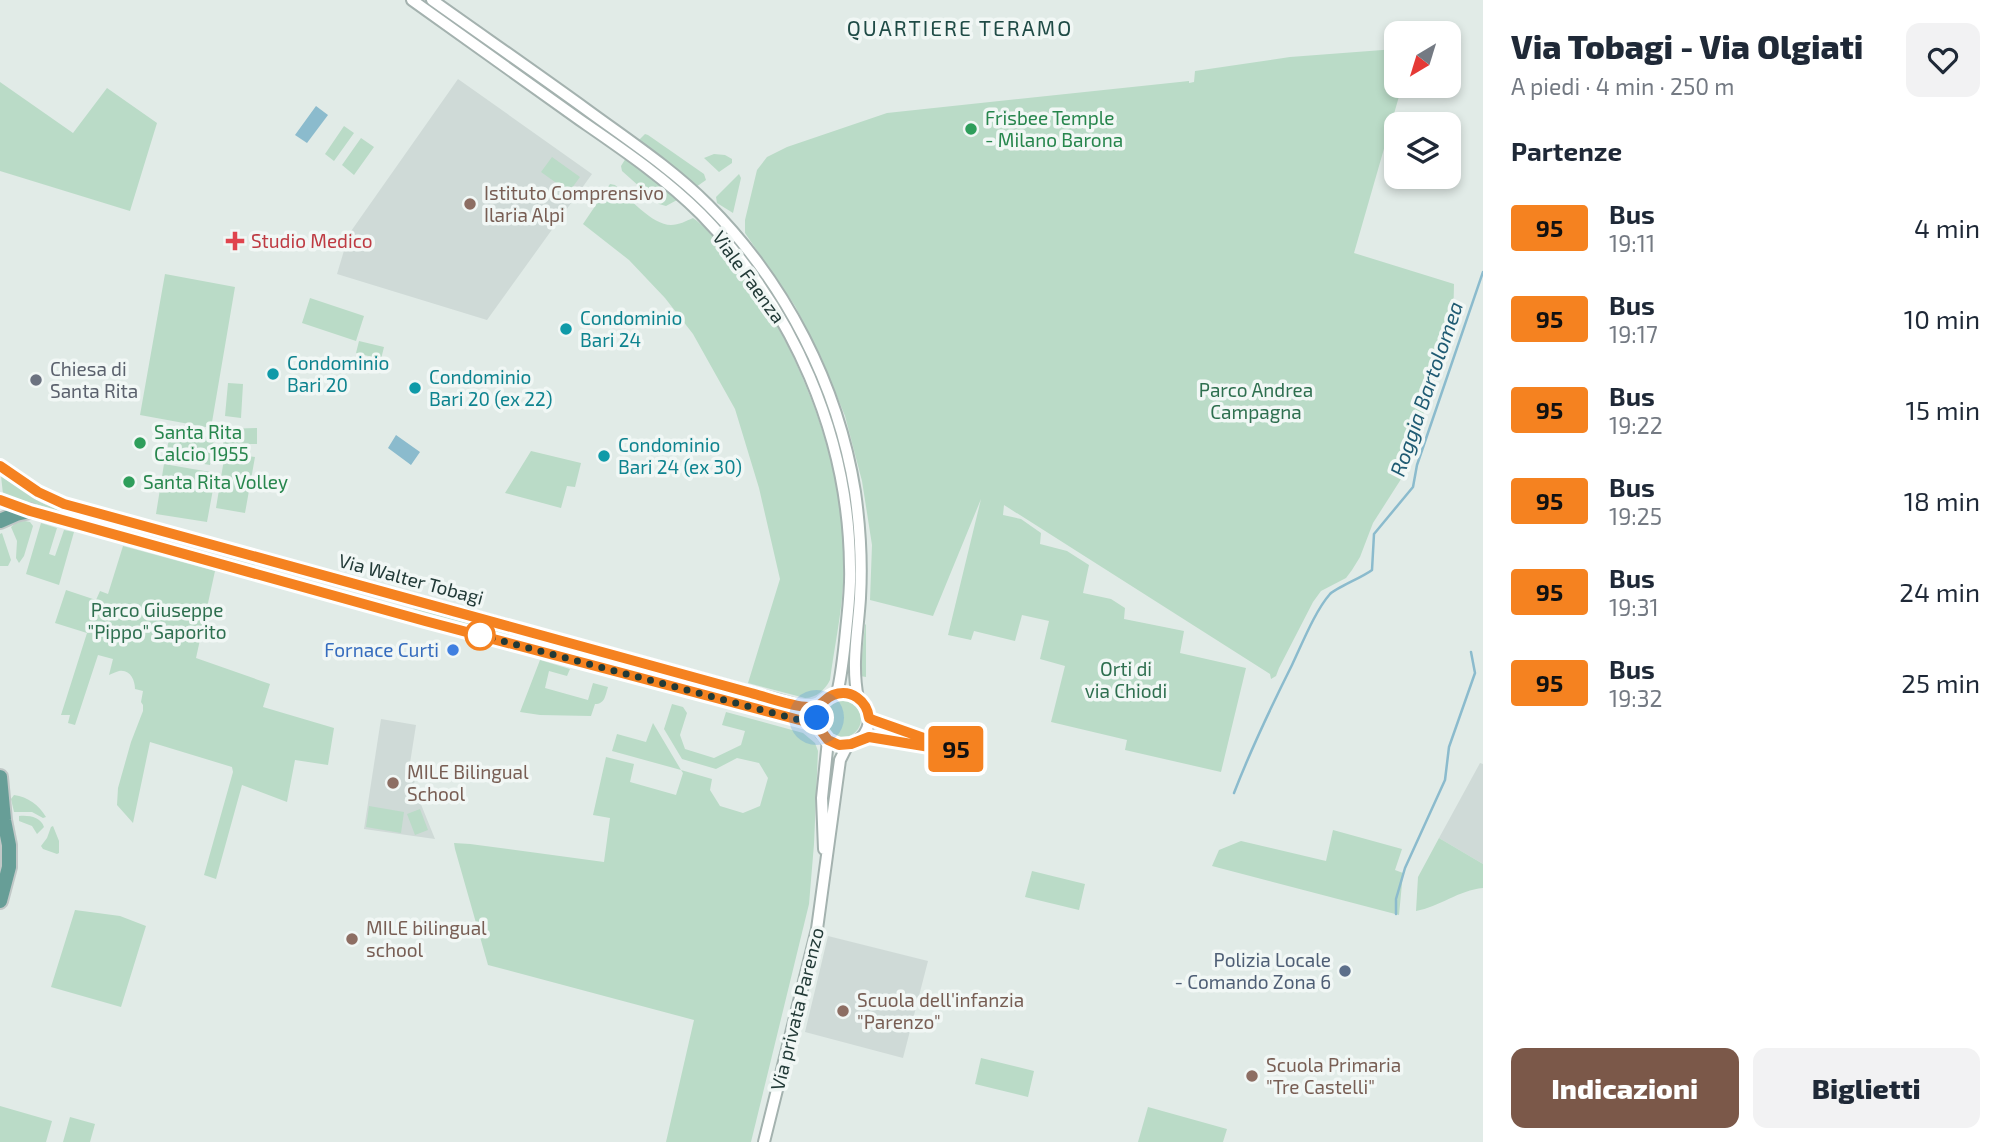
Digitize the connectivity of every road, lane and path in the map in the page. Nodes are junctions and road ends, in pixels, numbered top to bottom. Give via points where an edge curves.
1 (412, 0) edge
2 (432, 0) edge
3 (0, 466) edge
4 (0, 500) edge
5 (30, 511) junction
6 (0, 521) edge
7 (837, 694) junction
8 (858, 698) junction
9 (821, 706) junction
10 (818, 727) junction
11 (828, 740) junction
12 (848, 744) junction
13 (0, 777) edge
14 (4, 843) edge
15 (5, 865) edge
16 (825, 875) junction
17 (0, 901) edge
18 (764, 1142) edge

1 - 7 street, Viale Faenza via 622,149 690,204 736,254 775,309 816,393 843,491 850,580
2 - 8 street, Viale Faenza via 617,131 699,196 753,257 789,310 831,401 855,494 861,553 854,678
3 - 9 street, Via Walter Tobagi via 64,504 808,708
4 - 5 street, Via Walter Tobagi
5 - 6 main road
5 - 10 street, Via Walter Tobagi
7 - 8 street
7 - 9 street
8 - 12 street via 867,710 868,727 860,739
9 - 10 street
10 - 11 street
11 - 12 street
11 - 16 street, Via privata Parenzo via 822,813
12 - 16 street, Via privata Parenzo via 840,760
13 - 14 main road
14 - 15 main road
15 - 17 main road
16 - 18 street, Via privata Parenzo via 817,929

